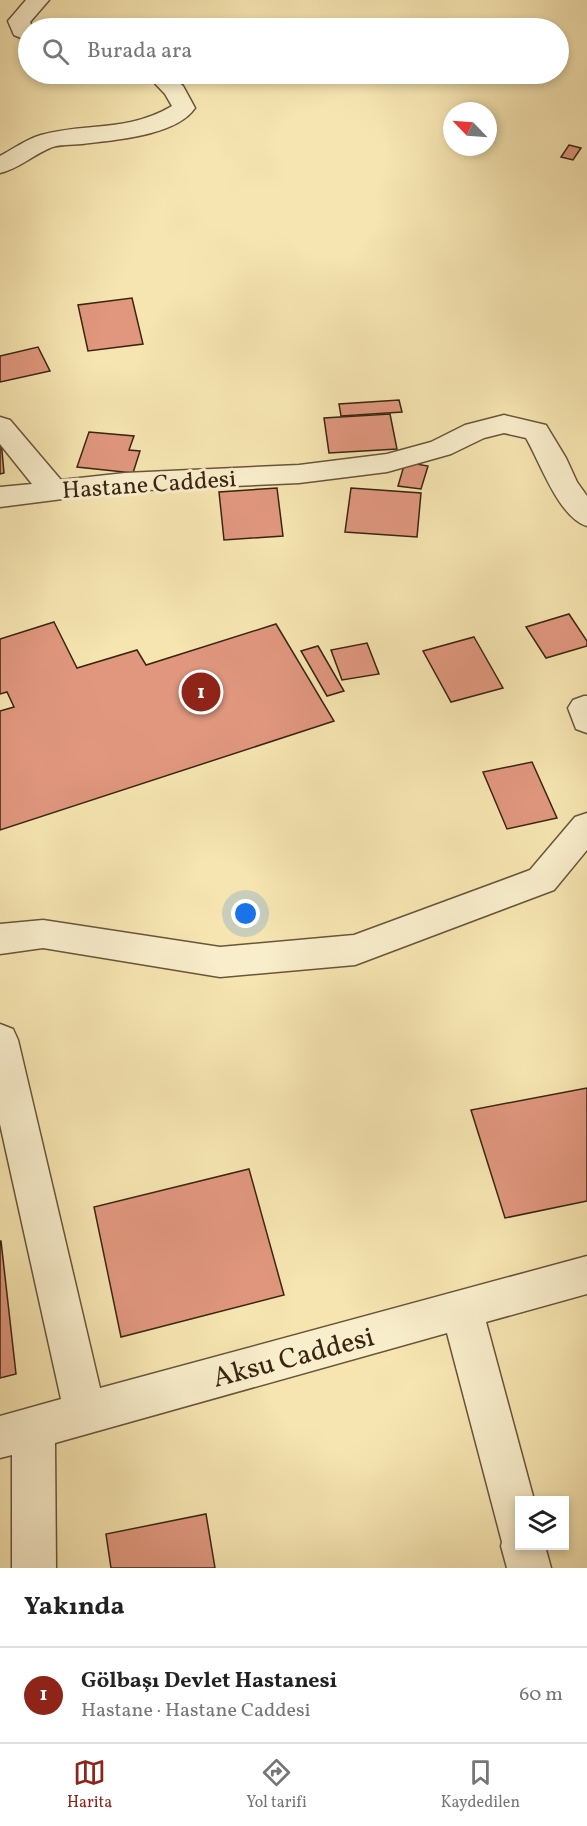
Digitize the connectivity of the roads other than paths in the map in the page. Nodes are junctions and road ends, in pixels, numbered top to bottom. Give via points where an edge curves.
1 (38, 0) edge
2 (22, 18) edge
3 (168, 84) edge
4 (0, 166) edge
5 (0, 426) edge
6 (54, 490) junction
7 (0, 497) edge
8 (587, 516) edge
9 (587, 708) edge
10 (587, 721) edge
11 (587, 827) edge
12 (0, 939) edge
13 (0, 1040) edge
14 (587, 1275) edge
15 (462, 1310) junction
16 (85, 1413) junction
17 (16, 1432) edge
18 (515, 1516) edge
19 (524, 1550) edge
20 (34, 1568) edge
21 (529, 1568) edge

1 - 2 street
3 - 4 street via 184,108 161,122 124,132 46,141
5 - 6 street
6 - 7 street, Hastane Caddesi
6 - 8 street, Hastane Caddesi via 125,482 298,474 387,463 441,448 475,430 504,424 536,431 564,485
9 - 10 street
11 - 12 street via 542,880 355,950 220,962 43,934
13 - 16 street
14 - 15 street, Aksu Caddesi
15 - 16 street, Aksu Caddesi
15 - 18 street
16 - 17 street, Aksu Caddesi
17 - 20 street
19 - 21 street

